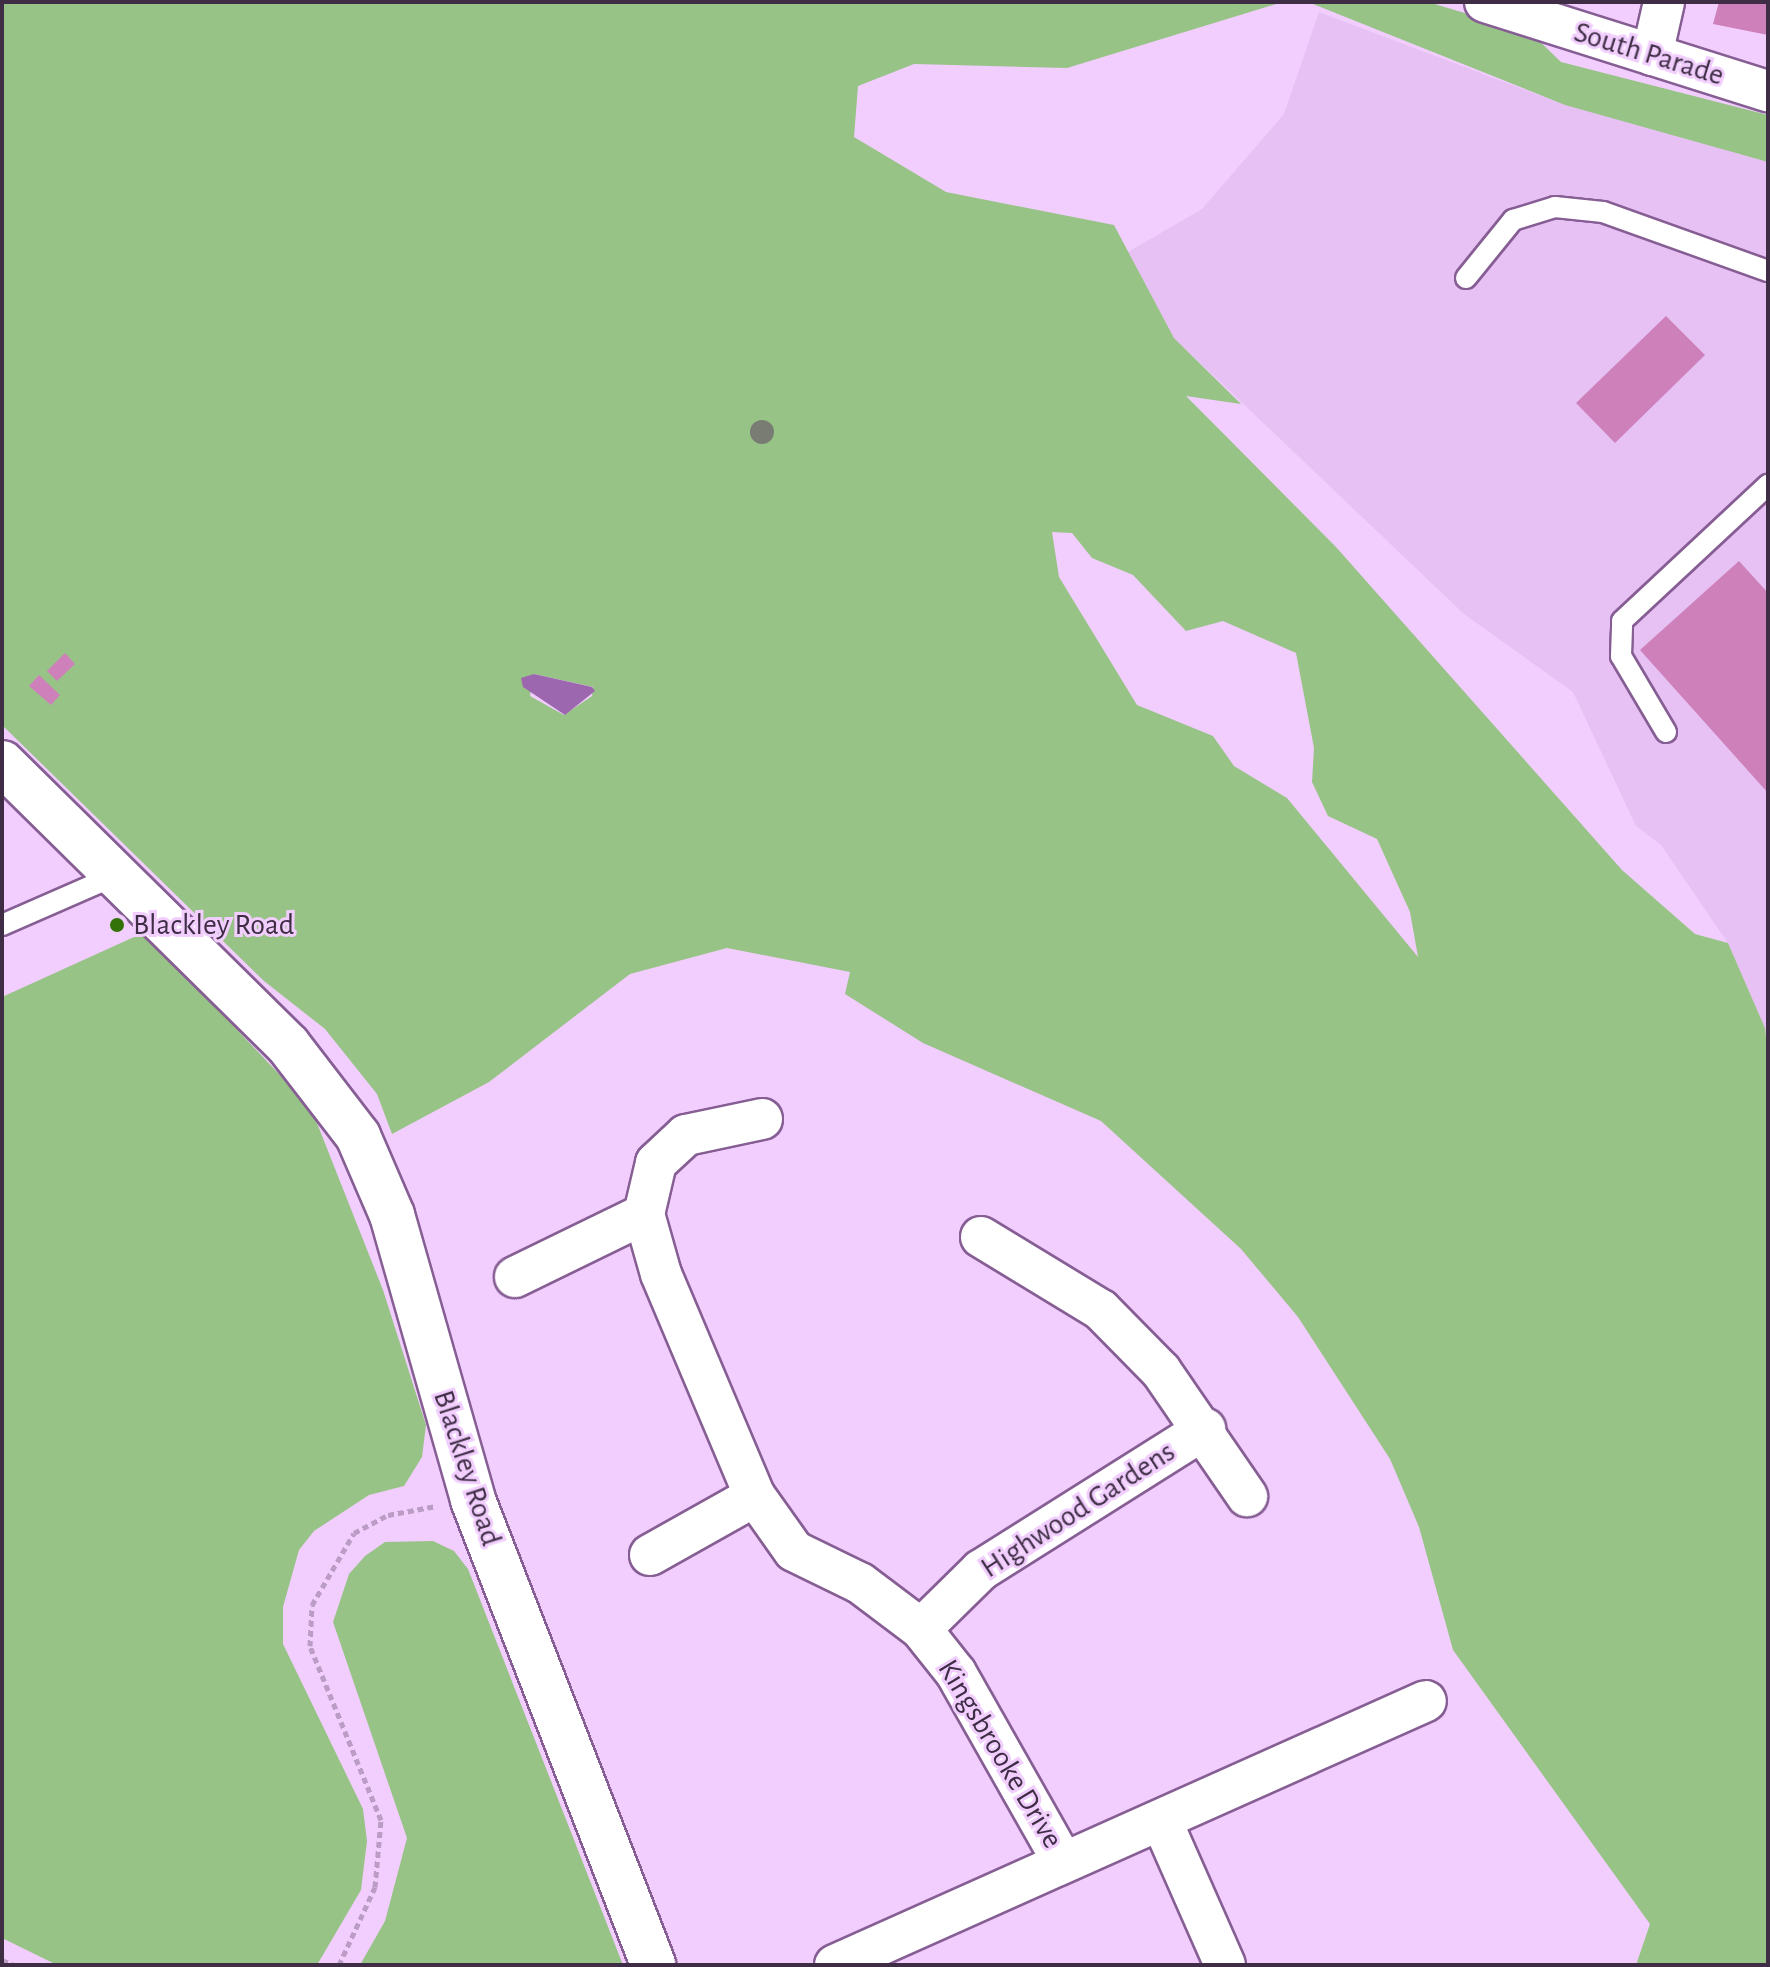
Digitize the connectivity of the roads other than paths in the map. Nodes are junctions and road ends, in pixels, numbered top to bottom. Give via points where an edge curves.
1 (1485, 2) edge
2 (1664, 2) edge
3 (1652, 55) junction
4 (1768, 91) edge
5 (1768, 271) edge
6 (1466, 278) dead end
7 (1768, 485) edge
8 (1666, 732) dead end
9 (2, 763) edge
10 (119, 874) junction
11 (2, 925) edge
12 (762, 1119) dead end
13 (644, 1214) junction
14 (981, 1237) dead end
15 (515, 1277) dead end
16 (1205, 1429) junction
17 (755, 1496) junction
18 (1247, 1496) dead end
19 (650, 1555) dead end
20 (921, 1629) junction
21 (1426, 1701) dead end
22 (1162, 1822) junction
23 (1063, 1862) junction
24 (653, 1965) edge
25 (835, 1965) edge
26 (1225, 1965) edge

1 - 3 street, South Parade
2 - 3 street
3 - 4 street, South Parade
5 - 6 lane via 1603,212 1555,207 1513,220
7 - 8 lane via 1622,621 1621,656
9 - 10 street, Blackley Road
10 - 11 lane
10 - 24 street, Blackley Road via 288,1045 358,1136 392,1215 473,1500
12 - 13 street, Kingsbrooke Drive via 686,1135 656,1163
13 - 15 street
13 - 17 street, Kingsbrooke Drive via 661,1274
14 - 16 street, Highwood Gardens via 1101,1310
16 - 18 street, Highwood Gardens
16 - 20 street, Highwood Gardens via 981,1570
17 - 19 street
17 - 20 street, Kingsbrooke Drive via 794,1551 860,1583
20 - 23 street, Kingsbrooke Drive via 956,1673
21 - 22 street
22 - 23 street
22 - 26 street
23 - 25 street

